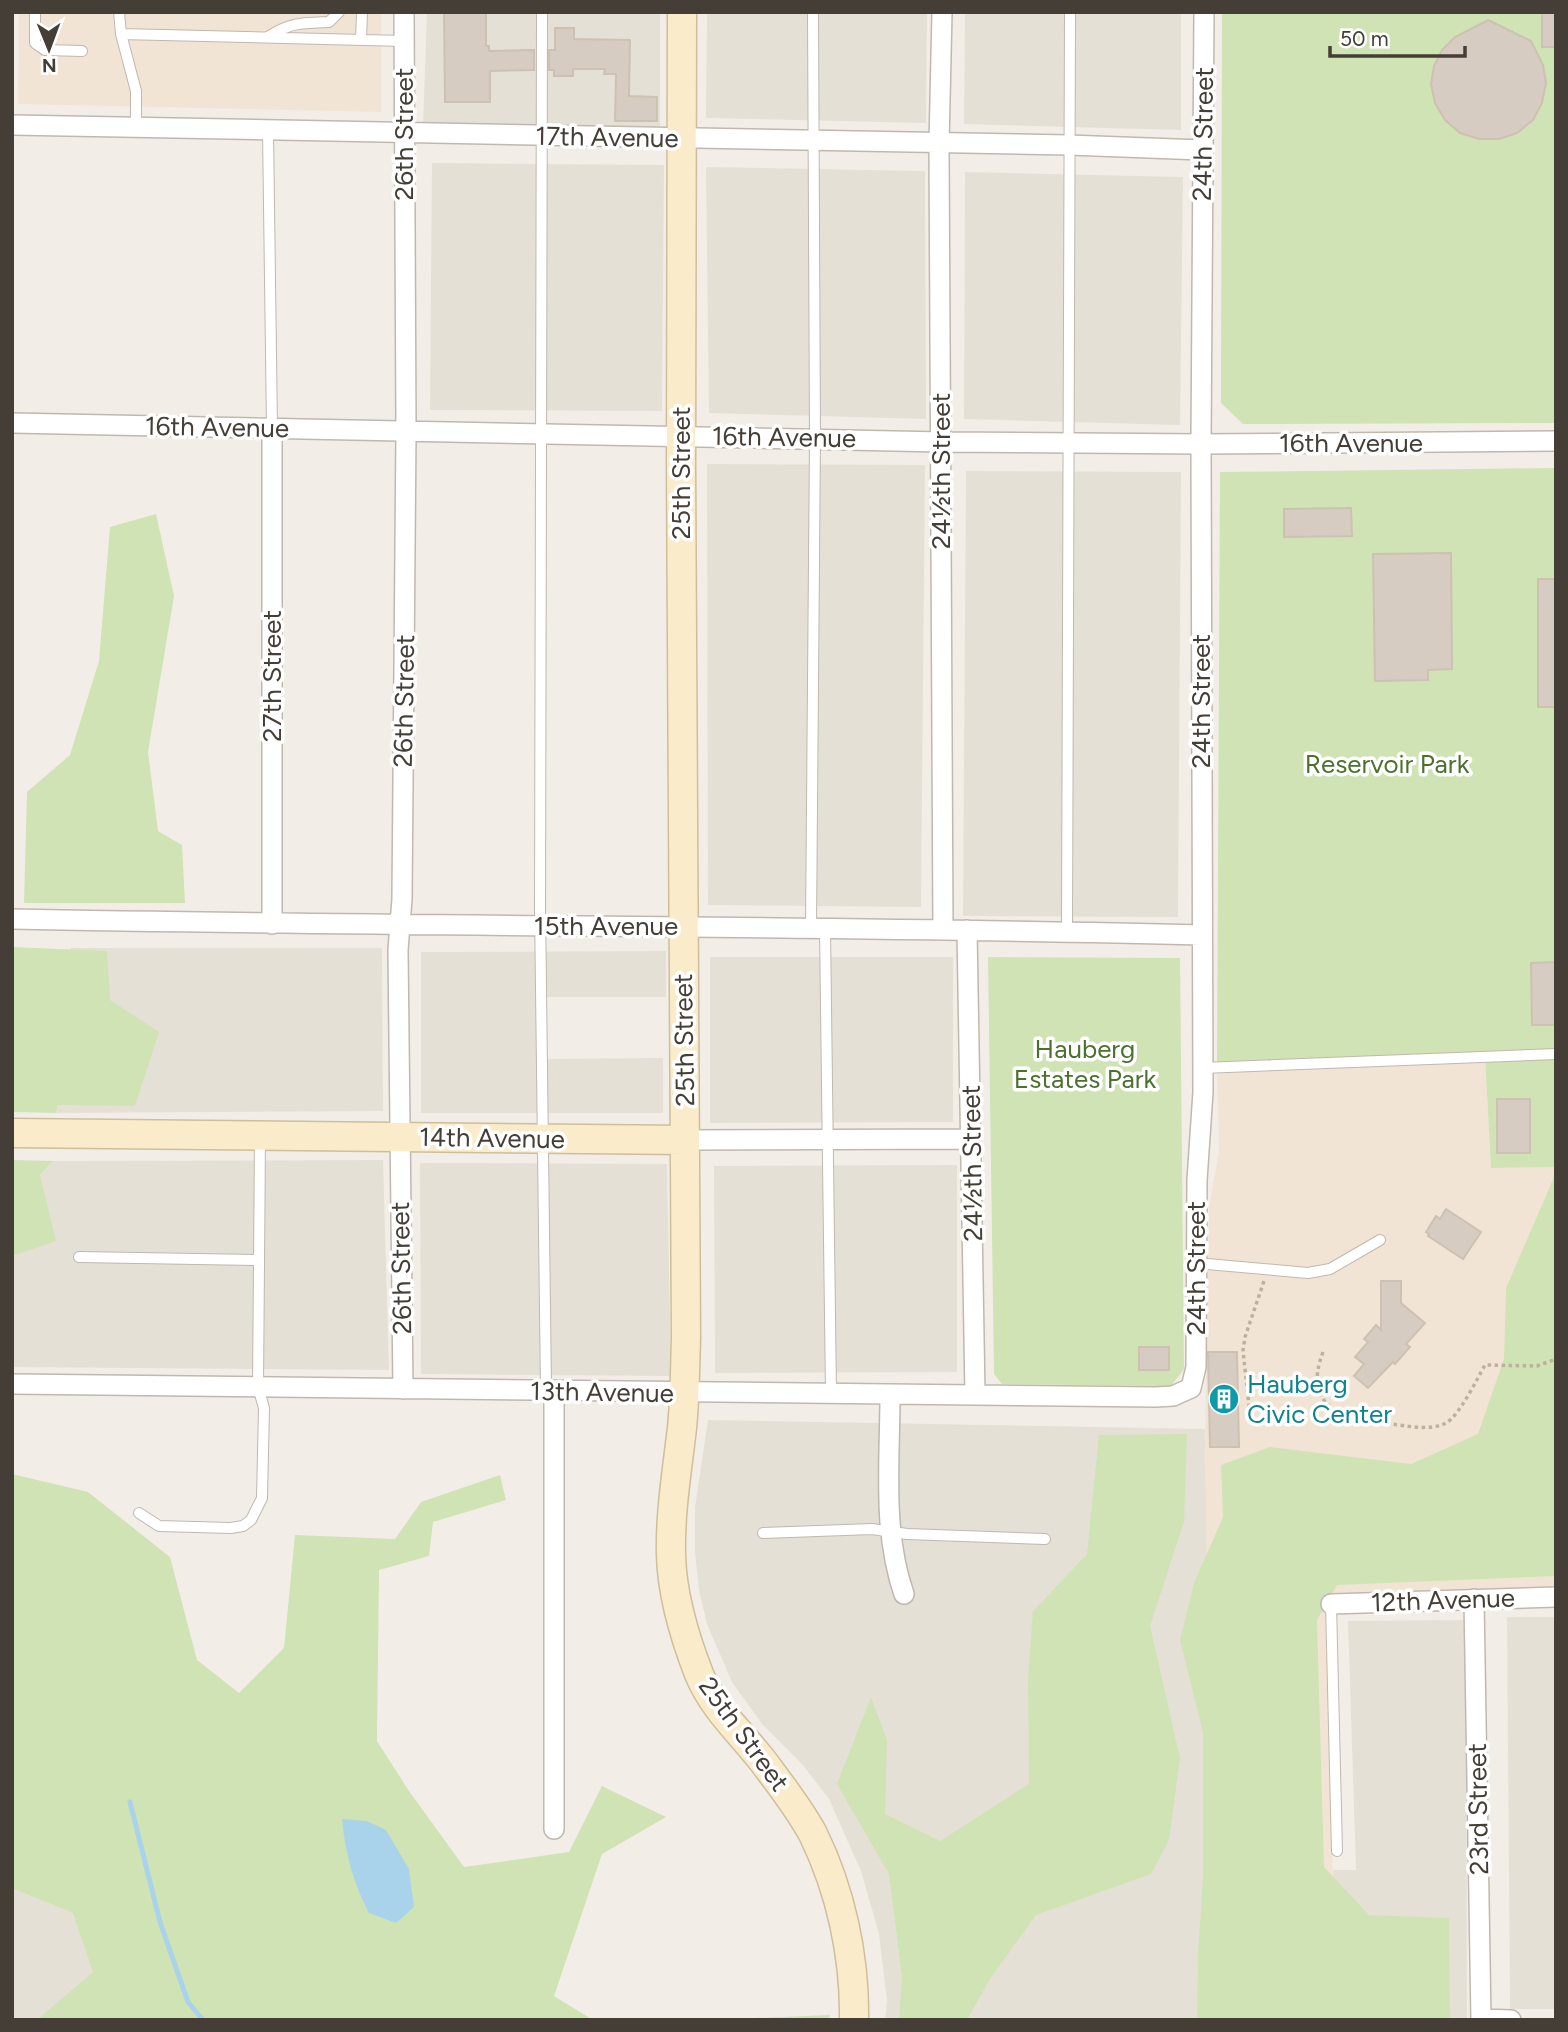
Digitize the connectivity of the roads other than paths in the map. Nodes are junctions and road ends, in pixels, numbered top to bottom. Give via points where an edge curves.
1 (35, 12) edge
2 (119, 12) edge
3 (339, 12) edge
4 (362, 12) edge
5 (404, 12) edge
6 (542, 12) edge
7 (682, 12) edge
8 (813, 12) edge
9 (942, 12) edge
10 (1070, 12) edge
11 (1204, 12) edge
12 (121, 34) junction
13 (268, 38) junction
14 (361, 40) junction
15 (404, 41) junction
16 (82, 51) dead end
17 (12, 125) edge
18 (136, 127) junction
19 (268, 130) junction
20 (403, 133) junction
21 (541, 135) junction
22 (681, 138) junction
23 (814, 141) junction
24 (939, 144) junction
25 (1069, 145) junction
26 (1202, 150) junction
27 (12, 423) edge
28 (272, 428) junction
29 (406, 431) junction
30 (543, 432) junction
31 (681, 435) junction
32 (815, 438) junction
33 (1556, 441) edge
34 (942, 442) junction
35 (1068, 443) junction
36 (1201, 444) junction
37 (12, 919) edge
38 (272, 924) junction
39 (400, 925) junction
40 (540, 926) junction
41 (682, 927) junction
42 (818, 929) junction
43 (943, 930) junction
44 (967, 930) junction
45 (1067, 932) junction
46 (1201, 935) junction
47 (1556, 1054) edge
48 (1202, 1068) junction
49 (12, 1133) edge
50 (260, 1136) junction
51 (399, 1137) junction
52 (544, 1138) junction
53 (828, 1139) junction
54 (971, 1139) junction
55 (685, 1140) junction
56 (1381, 1240) dead end
57 (79, 1257) dead end
58 (257, 1260) junction
59 (1196, 1263) junction
60 (12, 1384) edge
61 (258, 1387) junction
62 (1191, 1388) joint
63 (403, 1389) junction
64 (550, 1391) junction
65 (684, 1393) junction
66 (831, 1395) junction
67 (890, 1395) junction
68 (975, 1395) junction
69 (139, 1513) dead end
70 (890, 1532) junction
71 (763, 1533) dead end
72 (1045, 1539) dead end
73 (904, 1594) dead end
74 (1556, 1597) edge
75 (1474, 1599) junction
76 (1331, 1604) joint
77 (554, 1829) dead end
78 (1336, 1851) dead end
79 (1481, 2019) edge
80 (855, 2020) edge
81 (1511, 2020) edge

1 - 16 lane via 35,43 45,51
2 - 12 lane
3 - 13 lane via 329,22 285,26
4 - 14 lane
5 - 15 street, 26th Street
6 - 21 lane
7 - 22 street, 25th Street
8 - 23 lane
9 - 24 street, 24½th Street
10 - 25 lane
11 - 26 street, 24th Street
12 - 13 lane
12 - 18 lane via 136,91
13 - 14 lane
14 - 15 lane
15 - 20 street, 26th Street
17 - 18 street, 17th Avenue
18 - 19 street, 17th Avenue
19 - 20 street, 17th Avenue
19 - 28 lane
20 - 21 street, 17th Avenue
20 - 29 street, 26th Street
21 - 22 street, 17th Avenue
21 - 30 lane
22 - 23 street, 17th Avenue
22 - 31 street, 25th Street
23 - 24 street, 17th Avenue
23 - 32 lane
24 - 25 street, 17th Avenue
24 - 34 street, 24½th Street
25 - 26 street, 17th Avenue
25 - 35 lane
26 - 36 street, 24th Street
27 - 28 street, 16th Avenue
28 - 29 street, 16th Avenue
28 - 38 street, 27th Street
29 - 30 street, 16th Avenue
29 - 39 street, 26th Street
30 - 31 street, 16th Avenue
30 - 40 lane
31 - 32 street, 16th Avenue
31 - 41 street, 25th Street
32 - 34 street, 16th Avenue
32 - 42 lane
33 - 36 street, 16th Avenue
34 - 35 street, 16th Avenue
34 - 43 street, 24½th Street
35 - 36 street, 16th Avenue
35 - 45 lane
36 - 46 street, 24th Street
37 - 38 street, 15th Avenue
38 - 39 street, 15th Avenue
39 - 40 street, 15th Avenue
39 - 51 street, 26th Street
40 - 41 street, 15th Avenue
40 - 52 lane
41 - 42 street, 15th Avenue
41 - 55 street, 25th Street
42 - 43 street, 15th Avenue
42 - 53 lane
43 - 44 street, 15th Avenue
44 - 45 street, 15th Avenue
44 - 54 street, 24½th Street
45 - 46 street, 15th Avenue
46 - 48 street, 24th Street
47 - 48 lane
48 - 59 street, 24th Street
49 - 50 street, 14th Avenue
50 - 51 street, 14th Avenue
50 - 58 lane
51 - 52 street, 14th Avenue
51 - 63 street, 26th Street
52 - 55 street, 14th Avenue
52 - 64 lane
53 - 54 street, 14th Avenue
53 - 55 street, 14th Avenue
53 - 66 lane
54 - 68 street, 24½th Street
55 - 65 street, 25th Street
56 - 59 lane via 1331,1269 1308,1273
57 - 58 lane
58 - 61 lane
59 - 62 street, 24th Street via 1196,1355
60 - 61 street, 13th Avenue
61 - 63 street, 13th Avenue
61 - 69 lane via 264,1408 262,1498 251,1520 231,1528 159,1526
62 - 68 street, 13th Avenue via 1156,1397
63 - 64 street, 13th Avenue
64 - 65 street, 13th Avenue
64 - 77 street
65 - 66 street, 13th Avenue
65 - 80 street, 25th Street via 671,1511 671,1557 689,1644 714,1702 789,1796 812,1834 839,1904 853,1971
66 - 67 street, 13th Avenue
67 - 68 street, 13th Avenue
67 - 70 street
70 - 71 lane
70 - 72 lane
70 - 73 street
74 - 75 street, 12th Avenue
75 - 76 street, 12th Avenue
75 - 79 street, 23rd Street
76 - 78 lane
79 - 81 street

